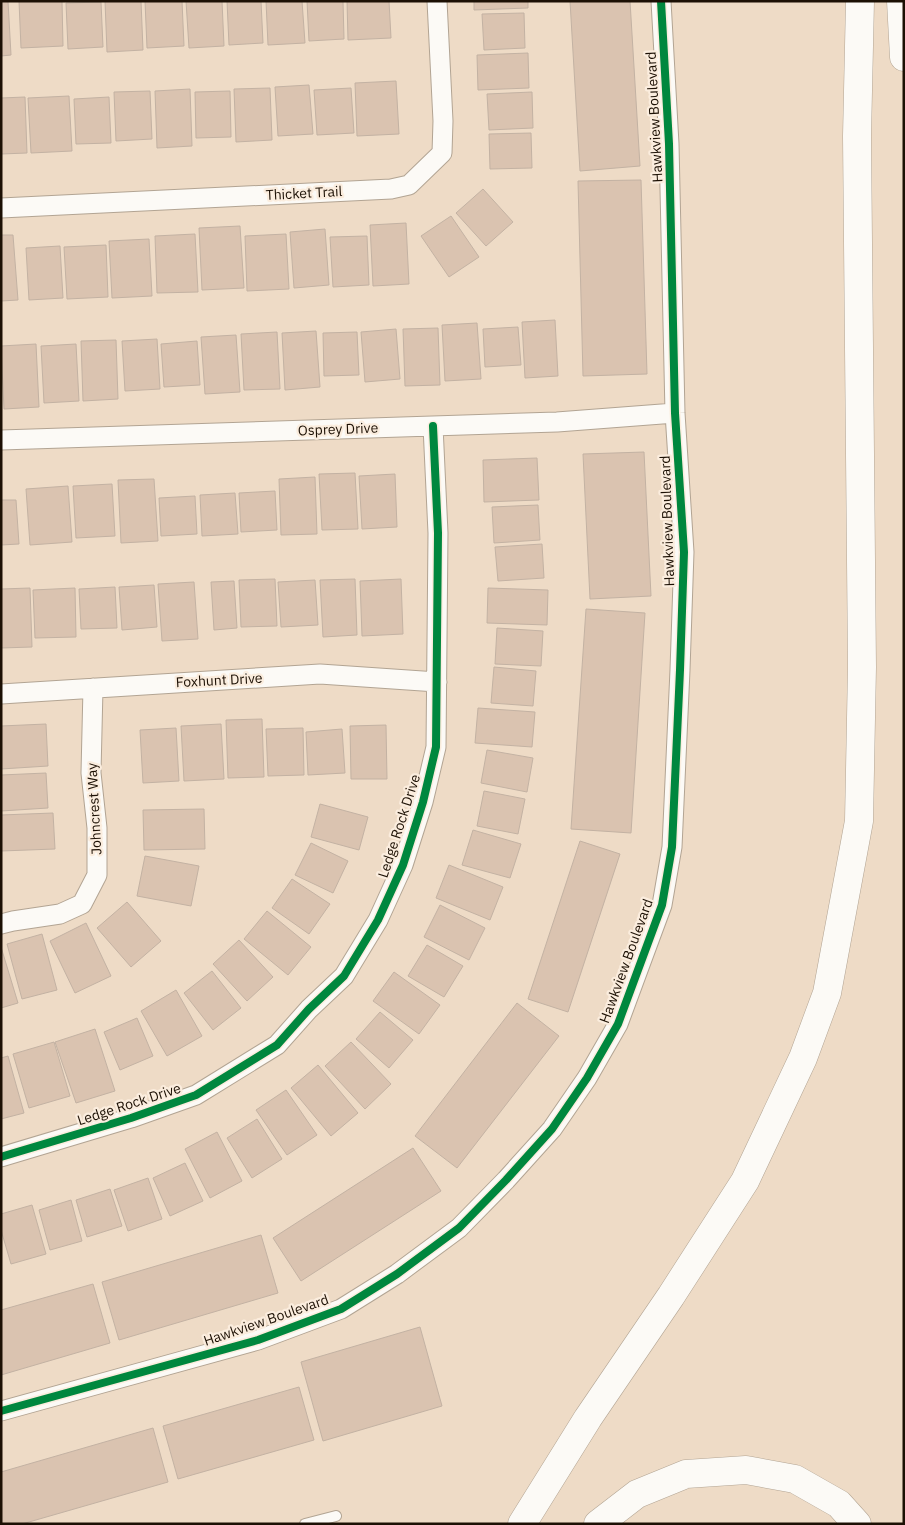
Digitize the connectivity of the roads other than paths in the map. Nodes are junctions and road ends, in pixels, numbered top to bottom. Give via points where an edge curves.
1 (437, 1) edge
2 (661, 1) edge
3 (860, 1) edge
4 (901, 1) edge
5 (904, 57) edge
6 (1, 208) edge
7 (675, 413) junction
8 (433, 426) junction
9 (1, 440) edge
10 (437, 682) junction
11 (93, 688) junction
12 (1, 694) edge
13 (1, 924) edge
14 (1, 1156) edge
15 (1, 1411) edge
16 (336, 1516) dead end
17 (305, 1524) edge
18 (522, 1524) edge
19 (598, 1524) edge
20 (858, 1524) edge

1 - 6 street, Thicket Trail via 442,153 409,185 391,189
2 - 7 street, Hawkview Boulevard via 669,144
3 - 18 highway via 857,136 862,667 859,821 827,992 803,1058 745,1181
4 - 5 highway
7 - 8 street, Osprey Drive via 557,422
7 - 15 street, Hawkview Boulevard via 684,552 672,847 662,905 642,960 618,1024 587,1078 552,1129 459,1228 397,1274 341,1308 258,1340
8 - 9 street, Osprey Drive
8 - 10 street, Ledge Rock Drive via 438,533
10 - 11 street, Foxhunt Drive via 320,674
10 - 14 street, Ledge Rock Drive via 436,747 423,802 403,865 378,920 344,976 277,1045 196,1095 131,1118
11 - 12 street, Foxhunt Drive
11 - 13 street, Johncrest Way via 91,773 97,828 97,875 82,904 60,914
16 - 17 lane
19 - 20 highway via 637,1494 686,1474 746,1470 795,1480 839,1504

